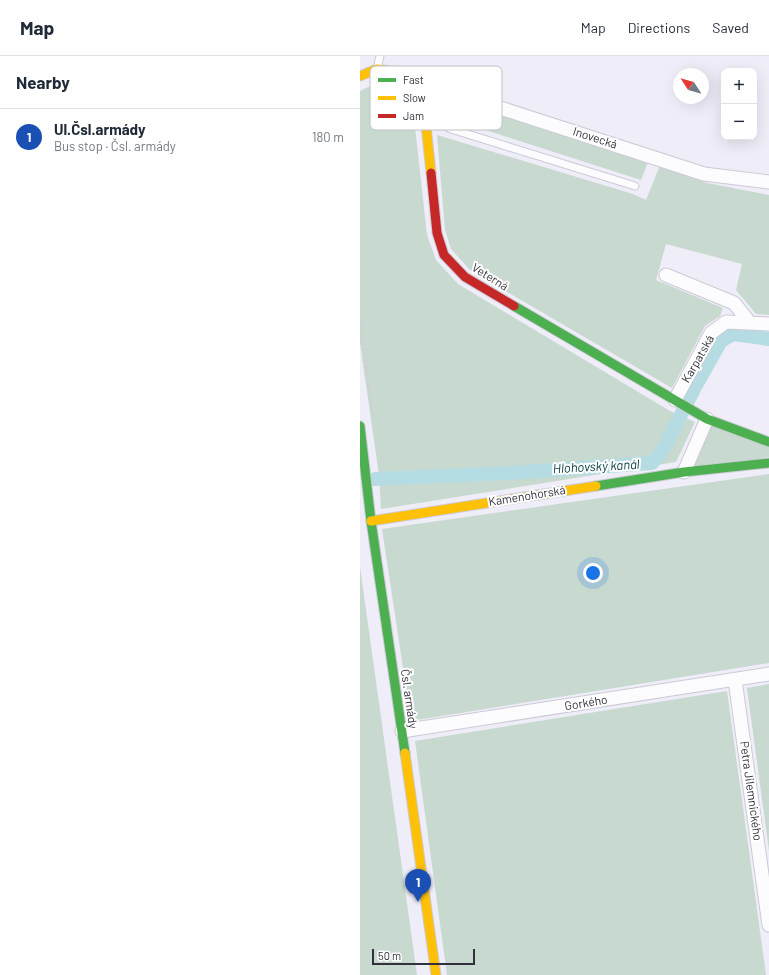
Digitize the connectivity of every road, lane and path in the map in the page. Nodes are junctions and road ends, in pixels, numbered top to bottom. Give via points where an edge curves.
1 (380, 56) edge
2 (378, 66) edge
3 (370, 72) edge
4 (360, 76) edge
5 (502, 109) edge
6 (427, 130) edge
7 (454, 130) edge
8 (769, 182) edge
9 (635, 186) dead end
10 (666, 275) dead end
11 (750, 323) junction
12 (360, 324) edge
13 (769, 324) edge
14 (675, 400) junction
15 (373, 417) dead end
16 (707, 419) junction
17 (360, 426) edge
18 (769, 442) edge
19 (769, 463) edge
20 (684, 472) junction
21 (371, 521) junction
22 (769, 674) edge
23 (736, 680) junction
24 (402, 732) junction
25 (769, 925) edge
26 (436, 975) edge

1 - 2 lane
3 - 4 street
5 - 8 street, Inovecká via 704,174
6 - 14 street, Veterná via 437,233 444,255 465,277
7 - 9 lane
10 - 11 street via 734,303
11 - 13 street, Karpatská
11 - 14 street, Karpatská via 726,322 712,333
12 - 15 path
14 - 16 street
16 - 18 street
16 - 20 street
17 - 21 street, Čsl. armády
19 - 20 street, Kamenohorská
20 - 21 street, Kamenohorská
21 - 24 street, Čsl. armády
22 - 23 street, Gorkého
23 - 24 street, Gorkého
23 - 25 street, Petra Jilemnického
24 - 26 street, Čsl. armády

